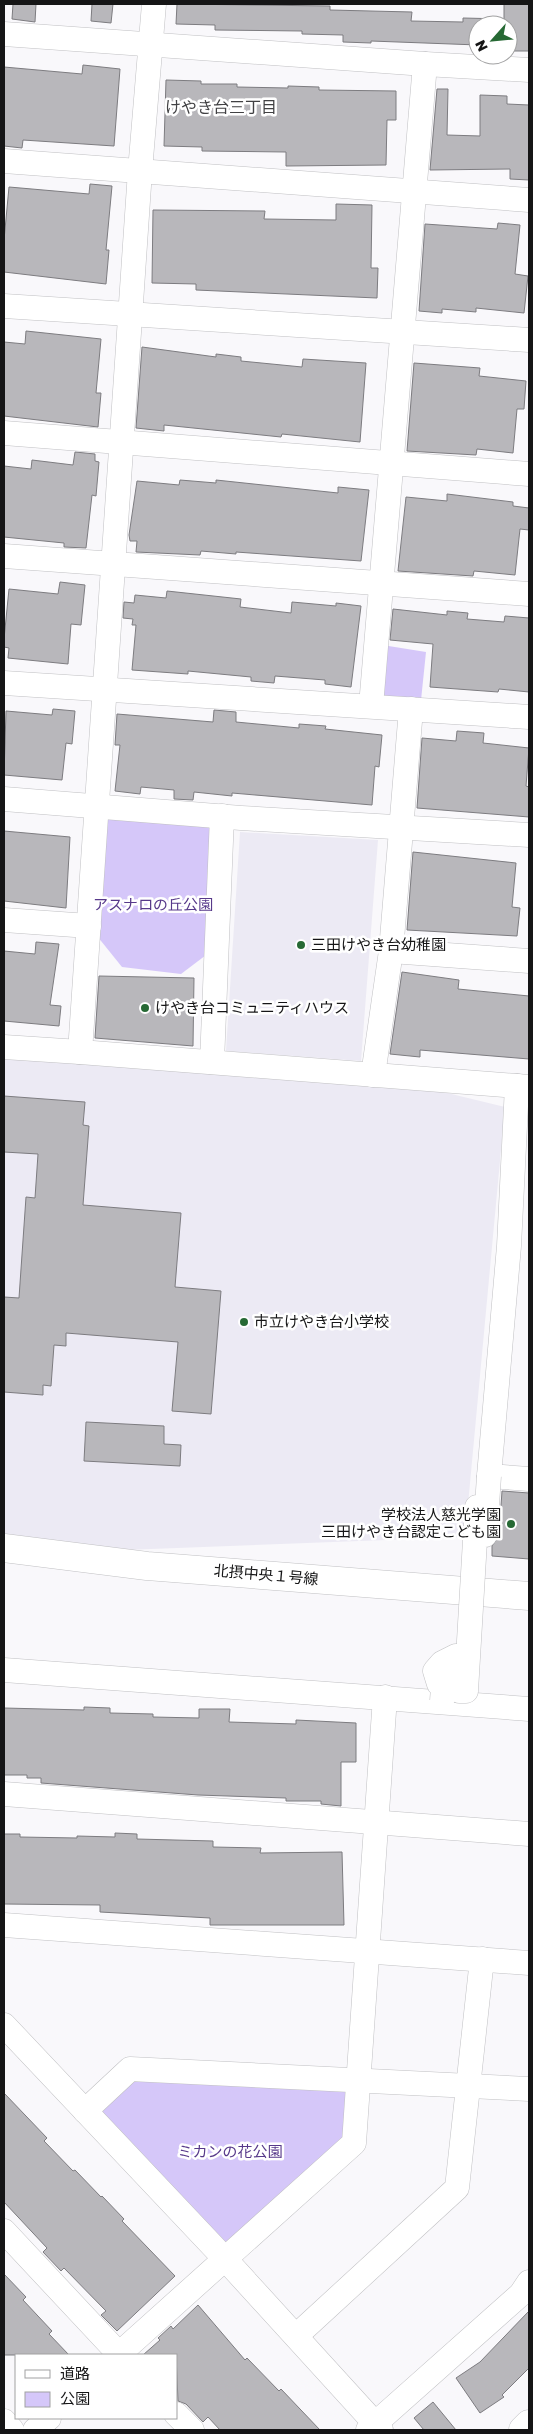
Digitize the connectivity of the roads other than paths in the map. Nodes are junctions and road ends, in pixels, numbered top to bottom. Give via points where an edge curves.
1 (154, 4) edge
2 (4, 34) edge
3 (150, 44) junction
4 (425, 64) junction
5 (529, 70) edge
6 (4, 160) edge
7 (140, 171) junction
8 (414, 191) junction
9 (529, 200) edge
10 (4, 306) edge
11 (130, 314) junction
12 (402, 332) junction
13 (529, 340) edge
14 (4, 433) edge
15 (121, 442) junction
16 (391, 463) junction
17 (529, 474) edge
18 (4, 556) edge
19 (113, 564) junction
20 (381, 583) junction
21 (529, 594) edge
22 (4, 683) edge
23 (105, 689) junction
24 (371, 706) junction
25 (411, 709) junction
26 (529, 717) edge
27 (4, 799) edge
28 (96, 806) junction
29 (222, 816) junction
30 (401, 827) junction
31 (529, 835) edge
32 (4, 920) edge
33 (89, 926) junction
34 (391, 951) junction
35 (529, 961) edge
36 (4, 1047) edge
37 (80, 1052) junction
38 (212, 1062) junction
39 (373, 1075) junction
40 (523, 1087) edge
41 (489, 1476) junction
42 (529, 1479) edge
43 (4, 1548) edge
44 (529, 1596) edge
45 (4, 1670) edge
46 (385, 1697) junction
47 (442, 1701) junction
48 (529, 1709) edge
49 (4, 1794) edge
50 (377, 1823) junction
51 (529, 1834) edge
52 (4, 1925) edge
53 (368, 1952) junction
54 (482, 1959) junction
55 (529, 1963) edge
56 (4, 2025) edge
57 (359, 2081) junction
58 (468, 2087) junction
59 (529, 2089) edge
60 (85, 2111) junction
61 (4, 2230) edge
62 (226, 2260) junction
63 (529, 2282) edge
64 (296, 2336) junction
65 (118, 2354) edge
66 (120, 2354) edge
67 (178, 2416) edge
68 (48, 2419) edge
69 (4, 2421) edge
70 (529, 2424) edge
71 (375, 2428) edge
72 (12, 2430) edge
73 (35, 2430) edge
74 (192, 2430) edge
75 (523, 2430) edge

1 - 3 street
2 - 3 street
3 - 4 street
3 - 7 street
4 - 5 street
4 - 8 street
6 - 7 street
7 - 8 street
7 - 11 street
8 - 9 street
8 - 12 street
10 - 11 street
11 - 12 street
11 - 15 street
12 - 13 street
12 - 16 street
14 - 15 street
15 - 16 street
15 - 19 street
16 - 17 street
16 - 20 street
18 - 19 street
19 - 20 street
19 - 23 street
20 - 21 street
20 - 24 street
22 - 23 street
23 - 24 street
23 - 28 street
24 - 25 street
25 - 26 street
25 - 30 street
27 - 28 street
28 - 29 street
28 - 33 street
29 - 30 street
29 - 38 street
30 - 31 street
30 - 34 street
32 - 33 street
33 - 37 street
34 - 35 street
34 - 39 street
36 - 37 street
37 - 38 street
38 - 39 street
39 - 40 street
40 - 41 street
41 - 42 street
41 - 47 street, bridge via 485,1535 480,1535 482,1508 477,1507 466,1691 459,1691 456,1656 435,1671 443,1687
43 - 44 street, 北摂中央１号線 via 147,1566
45 - 46 street
46 - 47 street
46 - 50 street
47 - 48 street
49 - 50 street
50 - 51 street
50 - 53 street
52 - 53 street
53 - 54 street
53 - 57 street
54 - 55 street
54 - 58 street
56 - 60 street
57 - 58 street
57 - 60 street via 130,2069
57 - 62 street via 354,2143
58 - 59 street
58 - 64 street via 457,2188
60 - 62 street
61 - 65 street
62 - 64 street
62 - 66 street
63 - 71 street via 521,2294
64 - 71 street
67 - 74 street
68 - 73 street
69 - 72 street
70 - 75 street

